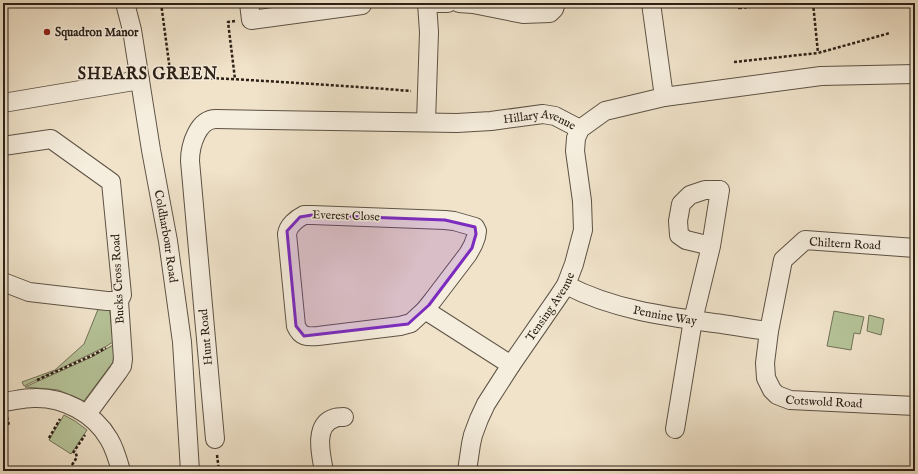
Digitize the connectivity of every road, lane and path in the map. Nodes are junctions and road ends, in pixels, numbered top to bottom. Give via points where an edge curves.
1 (125, 3) edge
2 (161, 3) edge
3 (427, 3) edge
4 (448, 3) edge
5 (459, 3) edge
6 (651, 3) edge
7 (738, 3) edge
8 (788, 3) edge
9 (813, 3) edge
10 (362, 5) dead end
11 (553, 8) edge
12 (250, 11) edge
13 (890, 33) dead end
14 (818, 53) junction
15 (734, 62) dead end
16 (915, 74) edge
17 (171, 78) junction
18 (235, 79) junction
19 (140, 80) junction
20 (427, 93) junction
21 (664, 97) junction
22 (3, 103) edge
23 (426, 122) junction
24 (580, 129) junction
25 (3, 146) edge
26 (192, 146) joint
27 (197, 236) junction
28 (168, 241) junction
29 (711, 246) dead end
30 (915, 248) edge
31 (3, 282) edge
32 (566, 285) junction
33 (119, 301) junction
34 (425, 310) junction
35 (693, 320) junction
36 (769, 331) junction
37 (107, 347) dead end
38 (511, 365) junction
39 (31, 383) dead end
40 (3, 402) edge
41 (915, 406) edge
42 (87, 414) junction
43 (344, 417) dead end
44 (60, 419) dead end
45 (675, 429) dead end
46 (86, 434) dead end
47 (49, 438) dead end
48 (215, 439) dead end
49 (72, 465) dead end
50 (121, 471) edge
51 (190, 471) edge
52 (324, 471) edge
53 (467, 471) edge

1 - 19 street, Coldharbour Road
2 - 17 path
3 - 4 street
3 - 20 street
5 - 11 street via 523,14
6 - 21 street
7 - 8 path via 739,8
9 - 14 path
10 - 12 street
12 - 18 path via 228,22
13 - 14 path
14 - 15 path
16 - 21 street, Hillary Avenue via 821,76
17 - 18 path
17 - 19 path
18 - 20 path
19 - 22 street
19 - 28 street, Coldharbour Road
20 - 23 street
21 - 24 street, Hillary Avenue via 605,111
23 - 24 street, Hillary Avenue via 483,122 543,114 555,116
23 - 26 street, Hillary Avenue via 212,119 199,130
24 - 32 street, Tensing Avenue via 575,151 583,230
25 - 33 street, Bucks Cross Road via 51,139 111,182 122,295
26 - 27 street, Hunt Road via 190,161
27 - 28 street
27 - 48 street, Hunt Road
28 - 51 street, Coldharbour Road via 182,342
29 - 35 street
30 - 36 street, Chiltern Road via 806,240 782,260
31 - 33 street via 29,292
32 - 35 street, Pennine Way via 615,305
32 - 38 street, Tensing Avenue
33 - 42 street, Bucks Cross Road via 123,362
34 - 34 street, Everest Close via 408,324 304,336 296,326 287,231 302,216 312,215 445,220 475,227 477,231 474,245
34 - 38 street
35 - 36 street, Pennine Way
35 - 45 street
36 - 41 street, Cotswold Road via 765,374 772,390 786,399
37 - 39 path
38 - 53 street, Tensing Avenue via 491,396 478,423 471,444
40 - 42 street via 49,399 68,404
42 - 50 street via 109,437
43 - 52 street via 326,423 320,434
44 - 47 path
46 - 49 path via 74,452 77,457

